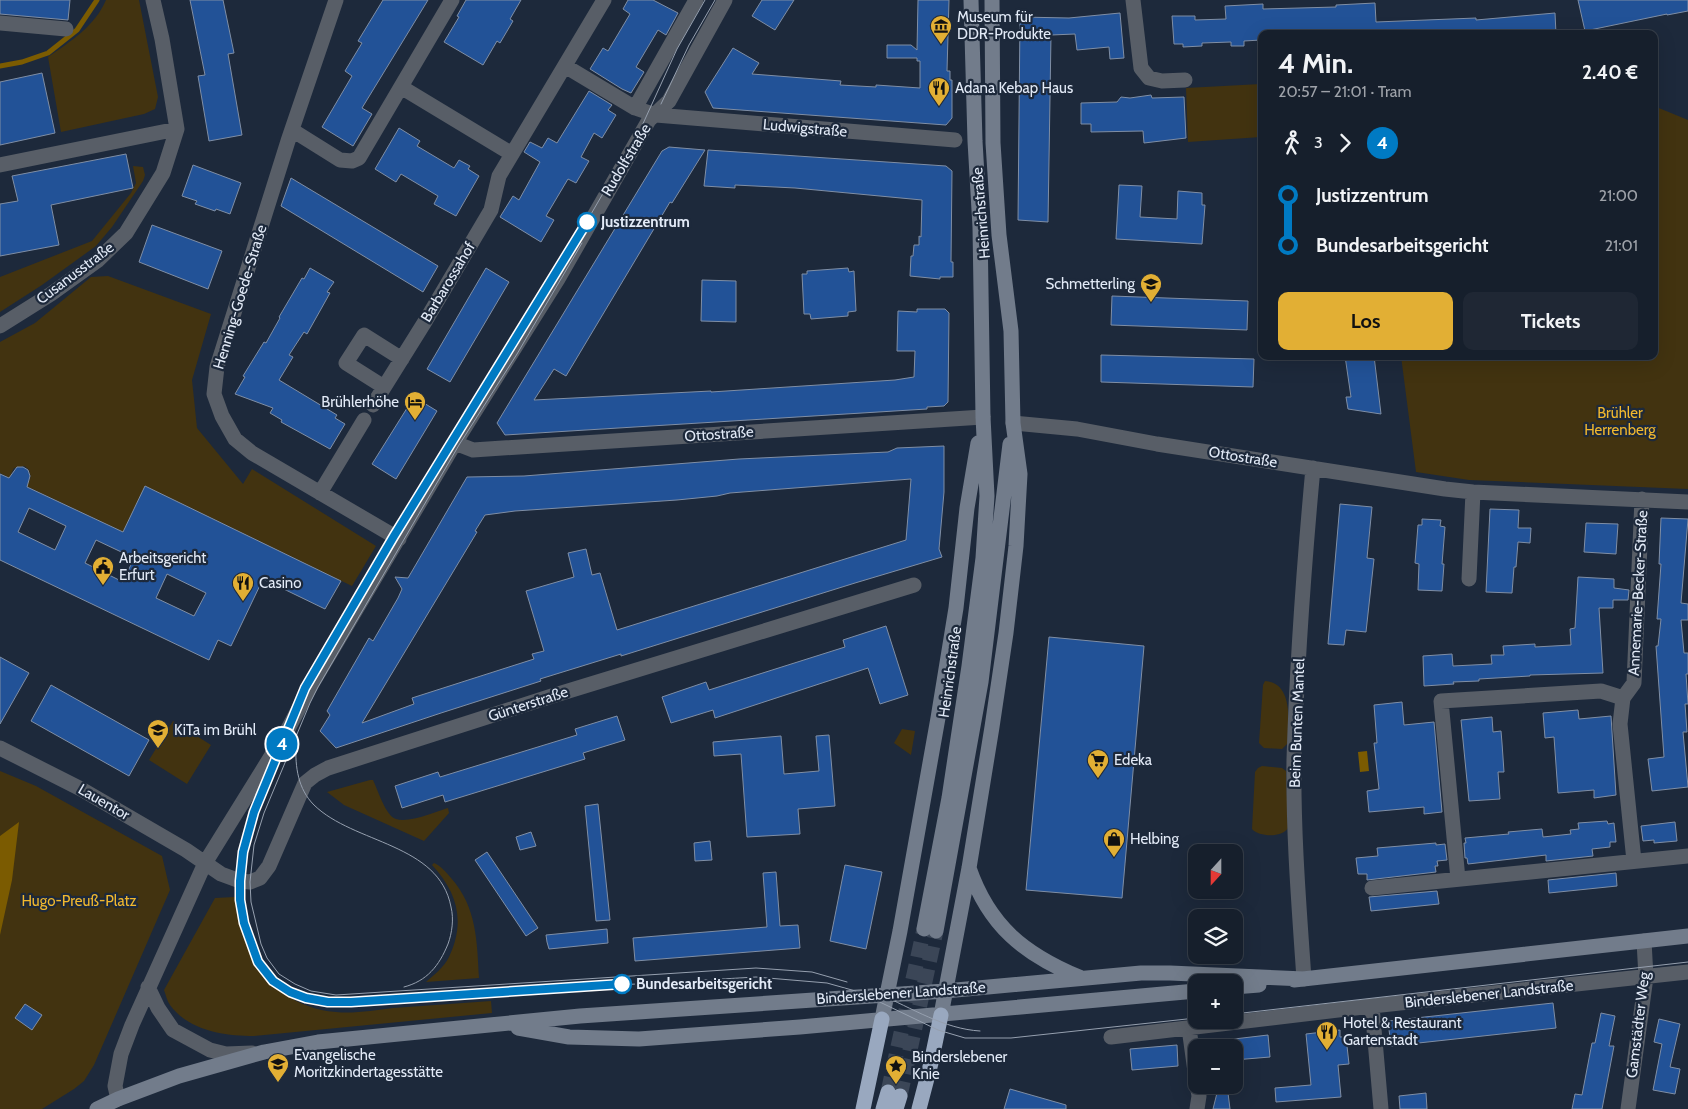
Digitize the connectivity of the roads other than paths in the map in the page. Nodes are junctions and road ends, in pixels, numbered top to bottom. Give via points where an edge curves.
1 (154, 0) edge
2 (336, 0) edge
3 (452, 0) edge
4 (604, 0) edge
5 (696, 0) edge
6 (725, 0) edge
7 (972, 0) edge
8 (992, 0) edge
9 (1133, 0) edge
10 (0, 23) edge
11 (66, 29) dead end
12 (565, 66) junction
13 (1185, 80) dead end
14 (400, 87) junction
15 (635, 108) junction
16 (656, 115) junction
17 (177, 129) junction
18 (292, 130) junction
19 (955, 140) dead end
20 (512, 154) junction
21 (0, 165) edge
22 (0, 326) edge
23 (402, 359) junction
24 (384, 387) junction
25 (373, 405) dead end
26 (983, 417) junction
27 (364, 420) dead end
28 (1013, 423) junction
29 (455, 443) junction
30 (1313, 468) junction
31 (1473, 492) junction
32 (320, 493) junction
33 (1642, 499) junction
34 (1688, 502) edge
35 (399, 539) junction
36 (1469, 579) dead end
37 (914, 585) dead end
38 (1623, 698) junction
39 (0, 748) edge
40 (1688, 856) edge
41 (1634, 861) junction
42 (205, 863) junction
43 (969, 868) junction
44 (1458, 879) junction
45 (1372, 888) dead end
46 (1688, 936) edge
47 (1644, 941) junction
48 (1688, 972) edge
49 (1646, 976) junction
50 (1083, 979) junction
51 (1304, 979) junction
52 (1243, 986) edge
53 (148, 987) junction
54 (945, 991) junction
55 (1188, 992) edge
56 (887, 994) junction
57 (1372, 1006) junction
58 (940, 1015) junction
59 (882, 1019) junction
60 (1243, 1022) edge
61 (499, 1024) junction
62 (1188, 1028) edge
63 (1111, 1037) dead end
64 (264, 1052) junction
65 (1199, 1094) edge
66 (118, 1099) junction
67 (895, 1099) tunnel mouth
68 (97, 1109) edge
69 (862, 1109) edge
70 (883, 1109) edge
71 (919, 1109) edge
72 (1197, 1109) edge
73 (1381, 1109) edge
74 (1628, 1109) edge

1 - 17 street
2 - 18 street, Henning-Goede-Straße
3 - 14 street
4 - 12 street, Barbarossahof
5 - 15 street, Rudolfstraße
6 - 16 street, Rudolfstraße via 669,101
7 - 26 main road, Heinrichstraße
8 - 28 main road, Heinrichstraße via 993,143 999,235 1011,331
9 - 13 street via 1141,68 1149,78
10 - 11 street
12 - 15 street
12 - 20 street, Barbarossahof
14 - 18 street via 359,158 352,161 340,160
14 - 20 street
15 - 16 street
16 - 19 street, Ludwigstraße
16 - 29 street, Rudolfstraße via 649,120 558,278
17 - 21 street
17 - 22 street, Cusanusstraße via 163,173 126,233 97,261
18 - 32 street, Henning-Goede-Straße via 217,367 214,394 235,439 252,453
20 - 23 street, Barbarossahof via 499,176 491,210
23 - 24 street, Barbarossahof
23 - 24 street via 364,335 346,363
24 - 25 street, Barbarossahof
26 - 28 main road, Heinrichstraße via 987,496 981,568 970,666 930,930 981,682
26 - 29 street, Ottostraße via 473,450
26 - 56 main road, Heinrichstraße via 938,718
27 - 32 street
28 - 30 street, Ottostraße via 1077,429
28 - 43 main road, Heinrichstraße via 1020,474 1016,546 1006,633
29 - 35 street, Rudolfstraße
30 - 31 street, Ottostraße
30 - 51 street, Beim Bunten Mantel via 1294,761 1295,845
31 - 33 street, Ottostraße
31 - 36 street
32 - 35 street, Henning-Goede-Straße
33 - 34 street, Ottostraße
33 - 38 street, Annemarie-Becker-Straße via 1634,683
35 - 42 street, Rudolfstraße
37 - 42 street, Günterstraße via 328,768 305,783 270,866 260,878 240,881
38 - 41 street, Annemarie-Becker-Straße via 1620,724
38 - 44 street via 1601,691 1441,701
39 - 42 street, Lauentor via 98,798
40 - 41 street
41 - 44 street
42 - 53 street
43 - 50 main road via 985,906 1007,933 1050,964
43 - 54 main road
44 - 45 street
46 - 47 main road, Binderslebener Landstraße
47 - 49 street, Gamstädter Weg
47 - 51 main road, Binderslebener Landstraße
48 - 49 street, Binderslebener Landstraße
49 - 57 street, Binderslebener Landstraße
49 - 74 street, Gamstädter Weg
50 - 51 main road, Binderslebener Landstraße via 1170,973
50 - 54 main road, Binderslebener Landstraße
51 - 52 main road, Binderslebener Landstraße
53 - 64 street via 174,1030 192,1041 226,1054
53 - 66 street via 121,1054 115,1086
54 - 56 main road, Binderslebener Landstraße
54 - 58 main road
55 - 58 main road, Binderslebener Landstraße
56 - 59 main road, Heinrichstraße
56 - 61 main road, Binderslebener Landstraße
57 - 60 street, Binderslebener Landstraße
57 - 73 street
58 - 59 main road, Binderslebener Landstraße
58 - 71 highway
59 - 61 main road, Binderslebener Landstraße via 639,1039 569,1037
59 - 69 highway
61 - 64 main road, Binderslebener Landstraße via 318,1042
62 - 63 street, Binderslebener Landstraße
64 - 66 main road, Binderslebener Landstraße via 179,1076
65 - 72 street
66 - 68 main road, Binderslebener Landstraße
67 - 70 highway

